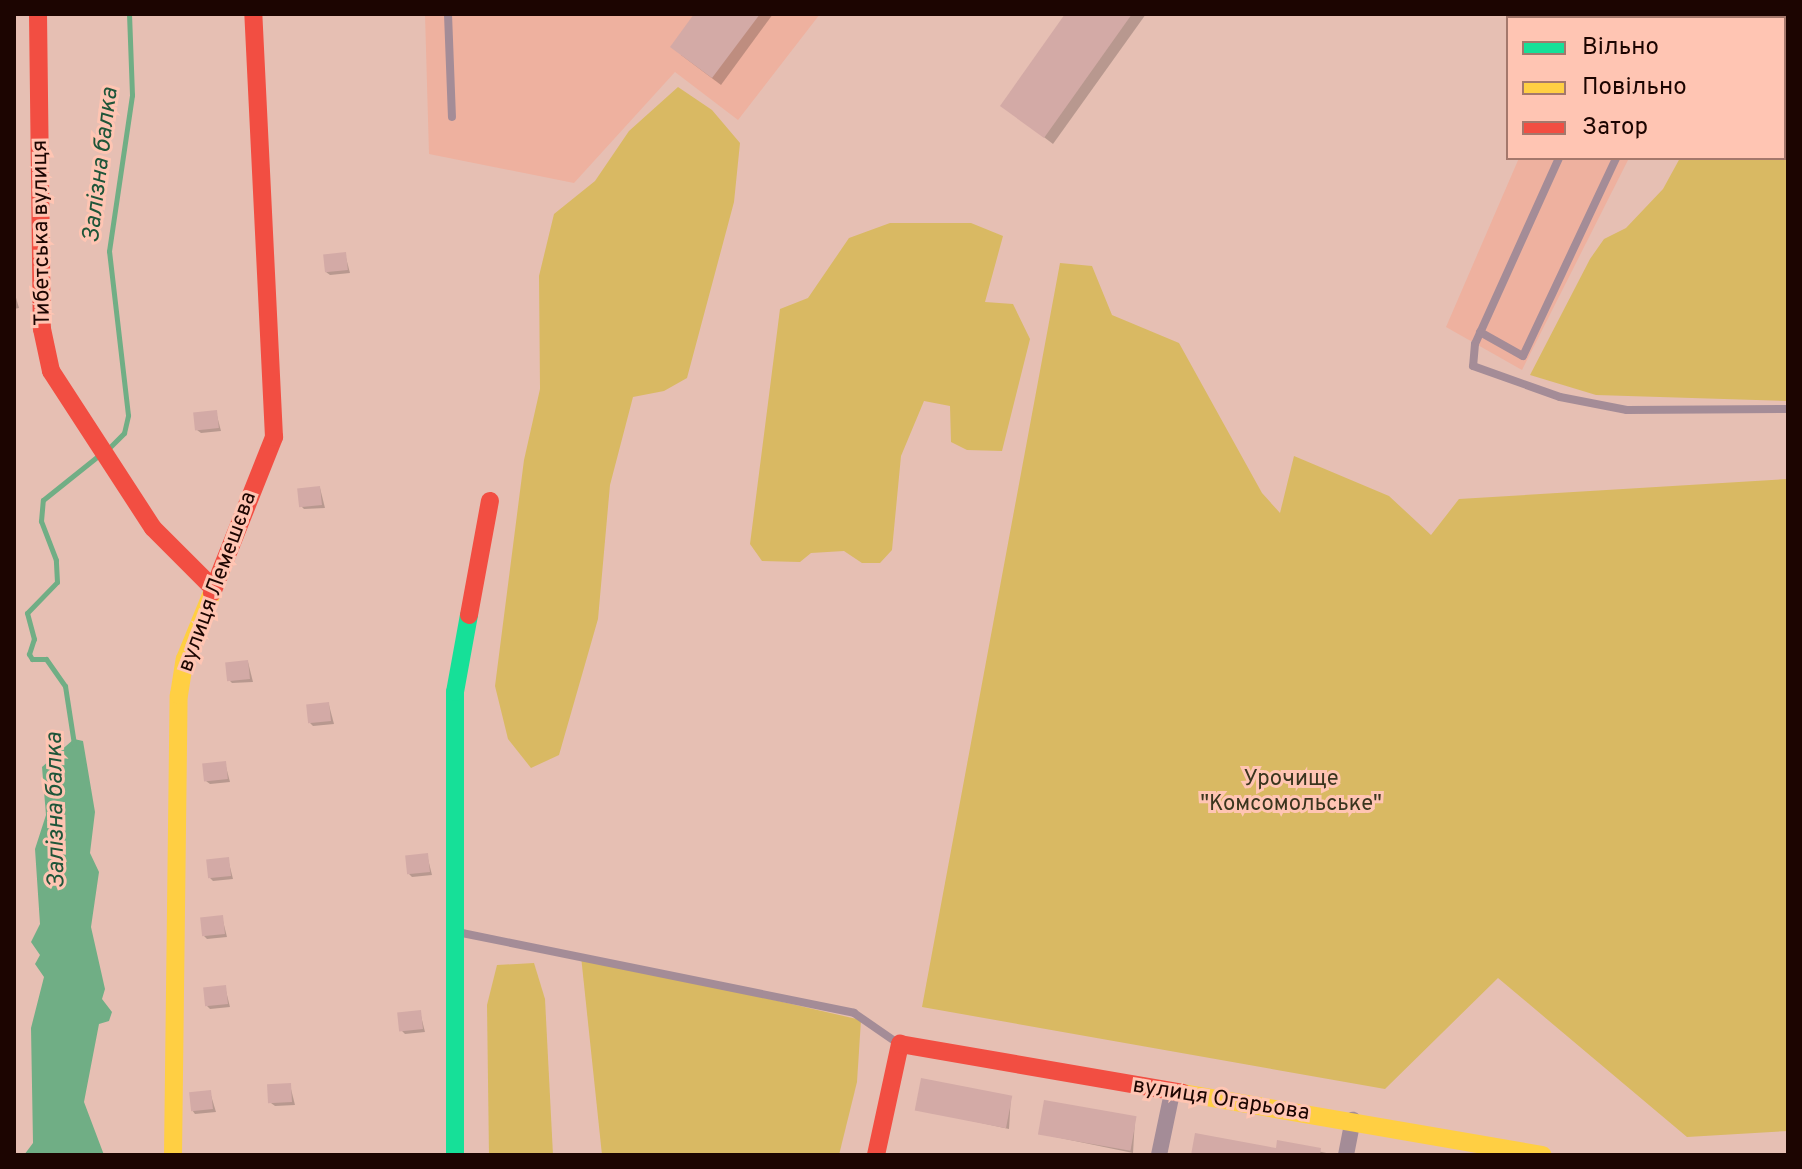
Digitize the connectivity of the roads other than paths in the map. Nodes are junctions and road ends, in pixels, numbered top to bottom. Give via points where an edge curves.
1 (38, 14) edge
2 (253, 14) edge
3 (448, 14) edge
4 (452, 117) dead end
5 (1558, 160) edge
6 (1615, 160) edge
7 (1480, 332) junction
8 (1788, 409) edge
9 (490, 501) dead end
10 (213, 588) junction
11 (458, 932) junction
12 (900, 1044) junction
13 (1172, 1093) junction
14 (1353, 1120) junction
15 (173, 1155) edge
16 (455, 1155) edge
17 (876, 1155) edge
18 (1159, 1155) edge
19 (1346, 1155) edge
20 (1543, 1155) edge

1 - 10 street, Тибетська вулиця via 42,329 51,371 153,528
2 - 10 street, вулиця Лемешєва via 274,437
3 - 4 lane
5 - 7 lane
6 - 7 lane via 1523,356
7 - 8 lane via 1473,366 1560,397 1627,410
9 - 11 street via 455,692 451,880
10 - 15 street, вулиця Лемешєва via 185,659 179,695
11 - 12 lane via 854,1013
11 - 16 street via 451,1000
12 - 13 street, вулиця Огарьова
12 - 17 street
13 - 14 street, вулиця Огарьова
13 - 18 street
14 - 19 street
14 - 20 street, вулиця Огарьова

